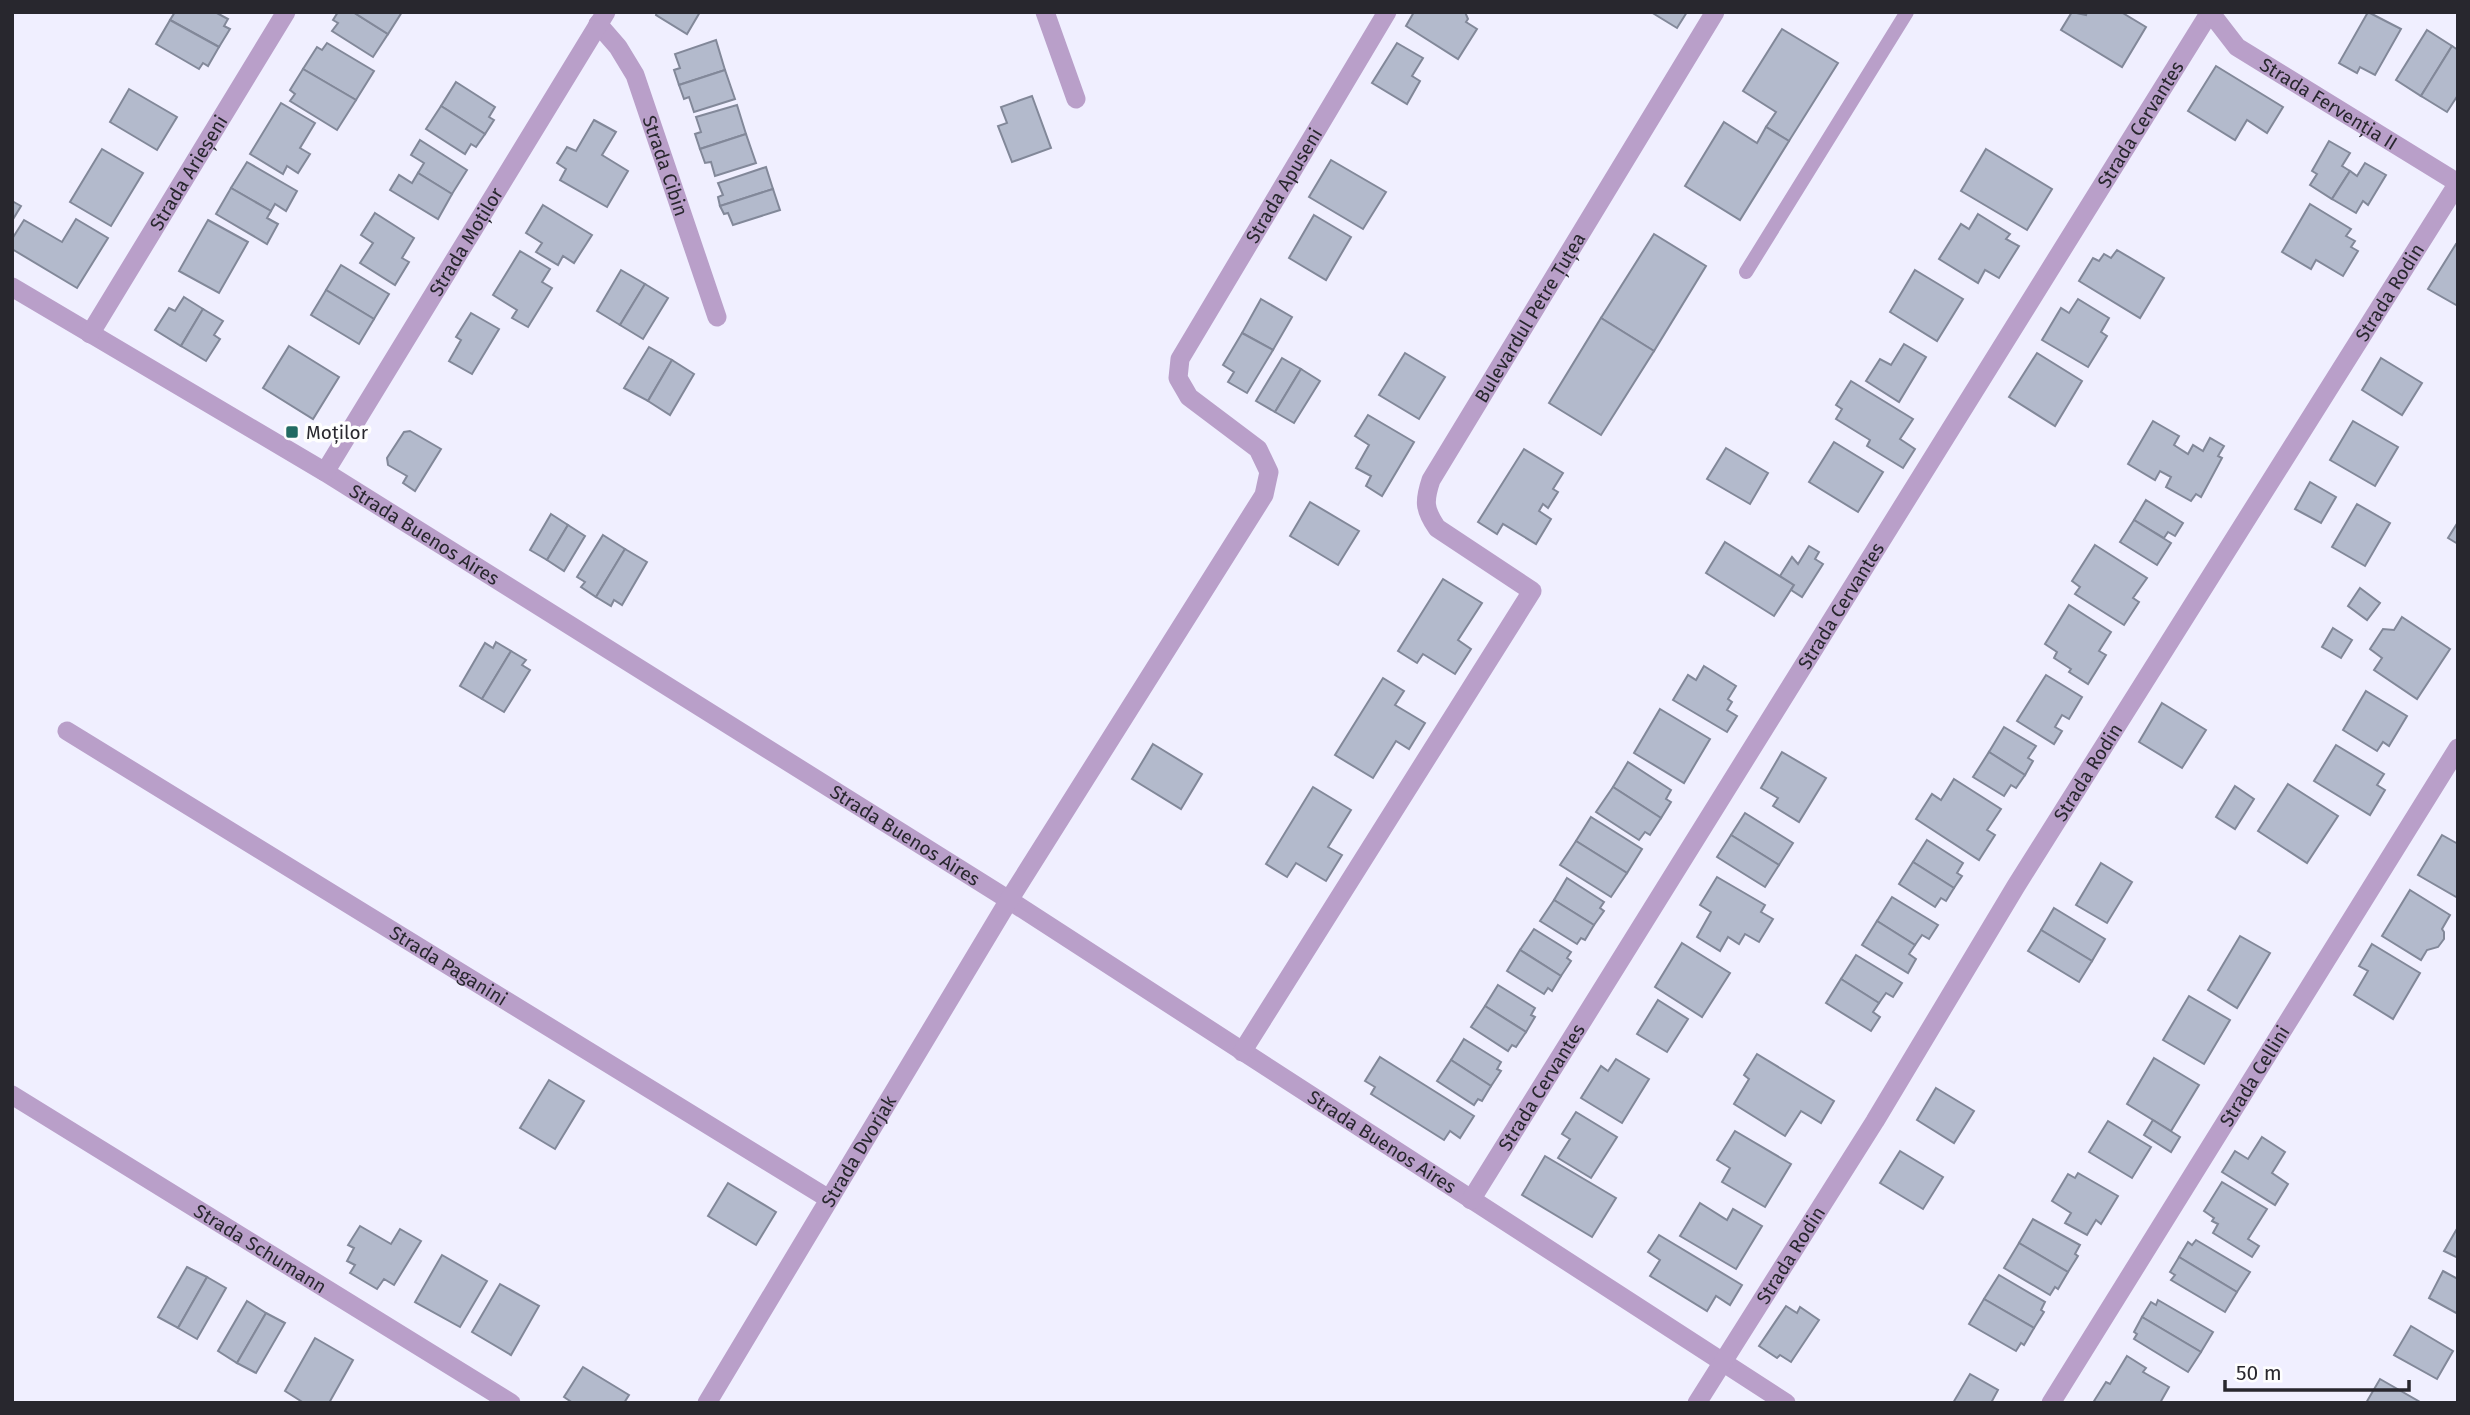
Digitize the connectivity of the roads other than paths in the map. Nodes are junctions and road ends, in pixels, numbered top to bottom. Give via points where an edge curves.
1 (286, 12) edge
2 (1045, 12) edge
3 (1387, 12) edge
4 (1715, 12) edge
5 (1907, 12) edge
6 (2210, 12) edge
7 (602, 18) edge
8 (1076, 99) dead end
9 (2458, 183) edge
10 (1746, 272) dead end
11 (12, 287) edge
12 (717, 317) dead end
13 (90, 334) junction
14 (1180, 359) joint
15 (325, 472) junction
16 (67, 731) dead end
17 (2458, 748) edge
18 (1009, 900) junction
19 (1242, 1052) junction
20 (12, 1095) edge
21 (829, 1199) junction
22 (1471, 1200) junction
23 (1722, 1363) junction
24 (511, 1403) edge
25 (707, 1403) edge
26 (1697, 1403) edge
27 (1786, 1403) edge
28 (2052, 1403) edge

1 - 13 street, Strada Arieșeni
2 - 8 street
3 - 14 street, Strada Apuseni
4 - 19 street, Bulevardul Petre Țuțea via 1431,480 1425,498 1437,528 1532,591
5 - 10 lane
6 - 9 street, Strada Fervenția II via 2237,47
6 - 22 street, Strada Cervantes
7 - 12 street, Strada Cibin via 635,75
7 - 15 street, Strada Moților
9 - 23 street, Strada Rodin
11 - 13 street, Strada Buenos Aires
13 - 15 street, Strada Buenos Aires
14 - 18 street, Strada Dvorjak via 1178,378 1189,397 1258,449 1269,472 1264,495
15 - 18 street, Strada Buenos Aires
16 - 21 street, Strada Paganini
17 - 28 street, Strada Cellini
18 - 19 street, Strada Buenos Aires
18 - 21 street, Strada Dvorjak
19 - 22 street, Strada Buenos Aires
20 - 24 street, Strada Schumann
21 - 25 street, Strada Dvorjak
22 - 23 street, Strada Buenos Aires
23 - 26 street, Strada Rodin
23 - 27 street, Strada Buenos Aires

